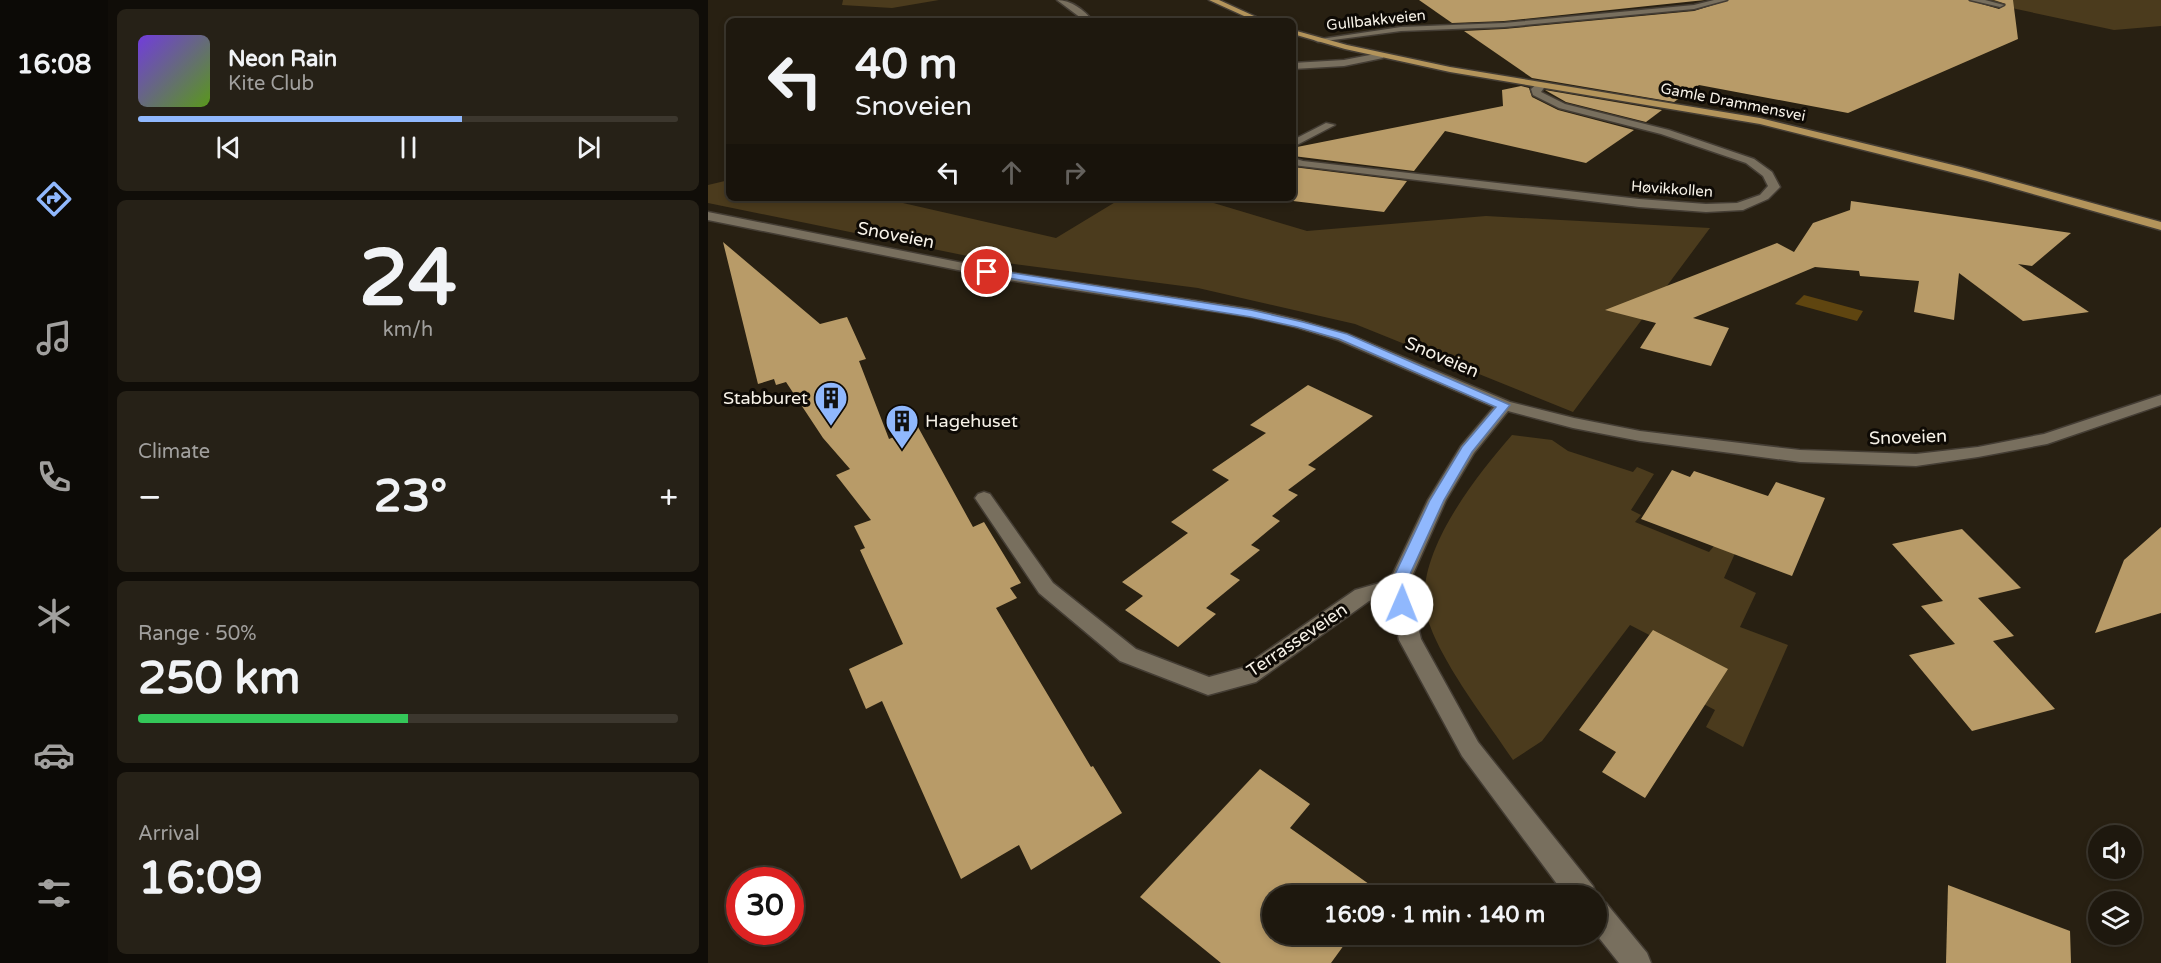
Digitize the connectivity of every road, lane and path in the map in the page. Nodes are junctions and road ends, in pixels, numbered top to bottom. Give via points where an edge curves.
1 (1061, 0) edge
2 (1213, 0) edge
3 (1722, 0) edge
4 (1974, 0) edge
5 (2000, 5) dead end
6 (1086, 18) edge
7 (1254, 18) edge
8 (1296, 33) edge
9 (1318, 40) junction
10 (1380, 56) junction
11 (1296, 66) edge
12 (1541, 85) junction
13 (1330, 125) dead end
14 (1296, 142) edge
15 (1296, 162) edge
16 (708, 216) edge
17 (2161, 226) edge
18 (2161, 400) edge
19 (1504, 405) junction
20 (984, 498) dead end
21 (1398, 585) junction
22 (1574, 885) edge
23 (1607, 926) edge
24 (1637, 963) edge

1 - 6 street
2 - 7 main road
3 - 9 street, Gullbakkveien via 1694,7 1514,24 1390,30
4 - 5 street
8 - 9 main road, Gamle Drammensvei
9 - 10 main road, Gamle Drammensvei
10 - 11 street
10 - 12 main road, Gamle Drammensvei
12 - 15 street, Høvikkollen via 1536,93 1562,106 1665,132 1750,161 1768,174 1774,187 1764,197 1738,207 1706,208
12 - 17 main road, Gamle Drammensvei via 1796,129
13 - 14 street
16 - 19 street, Snoveien via 996,274 1299,324 1343,337
18 - 19 street, Snoveien via 2047,439 1916,460 1800,456 1640,436
19 - 21 street via 1467,450 1437,500
20 - 21 street, Terrasseveien via 1046,588 1128,655 1208,686 1248,676 1362,595
21 - 22 street via 1410,640 1470,749
23 - 24 street

